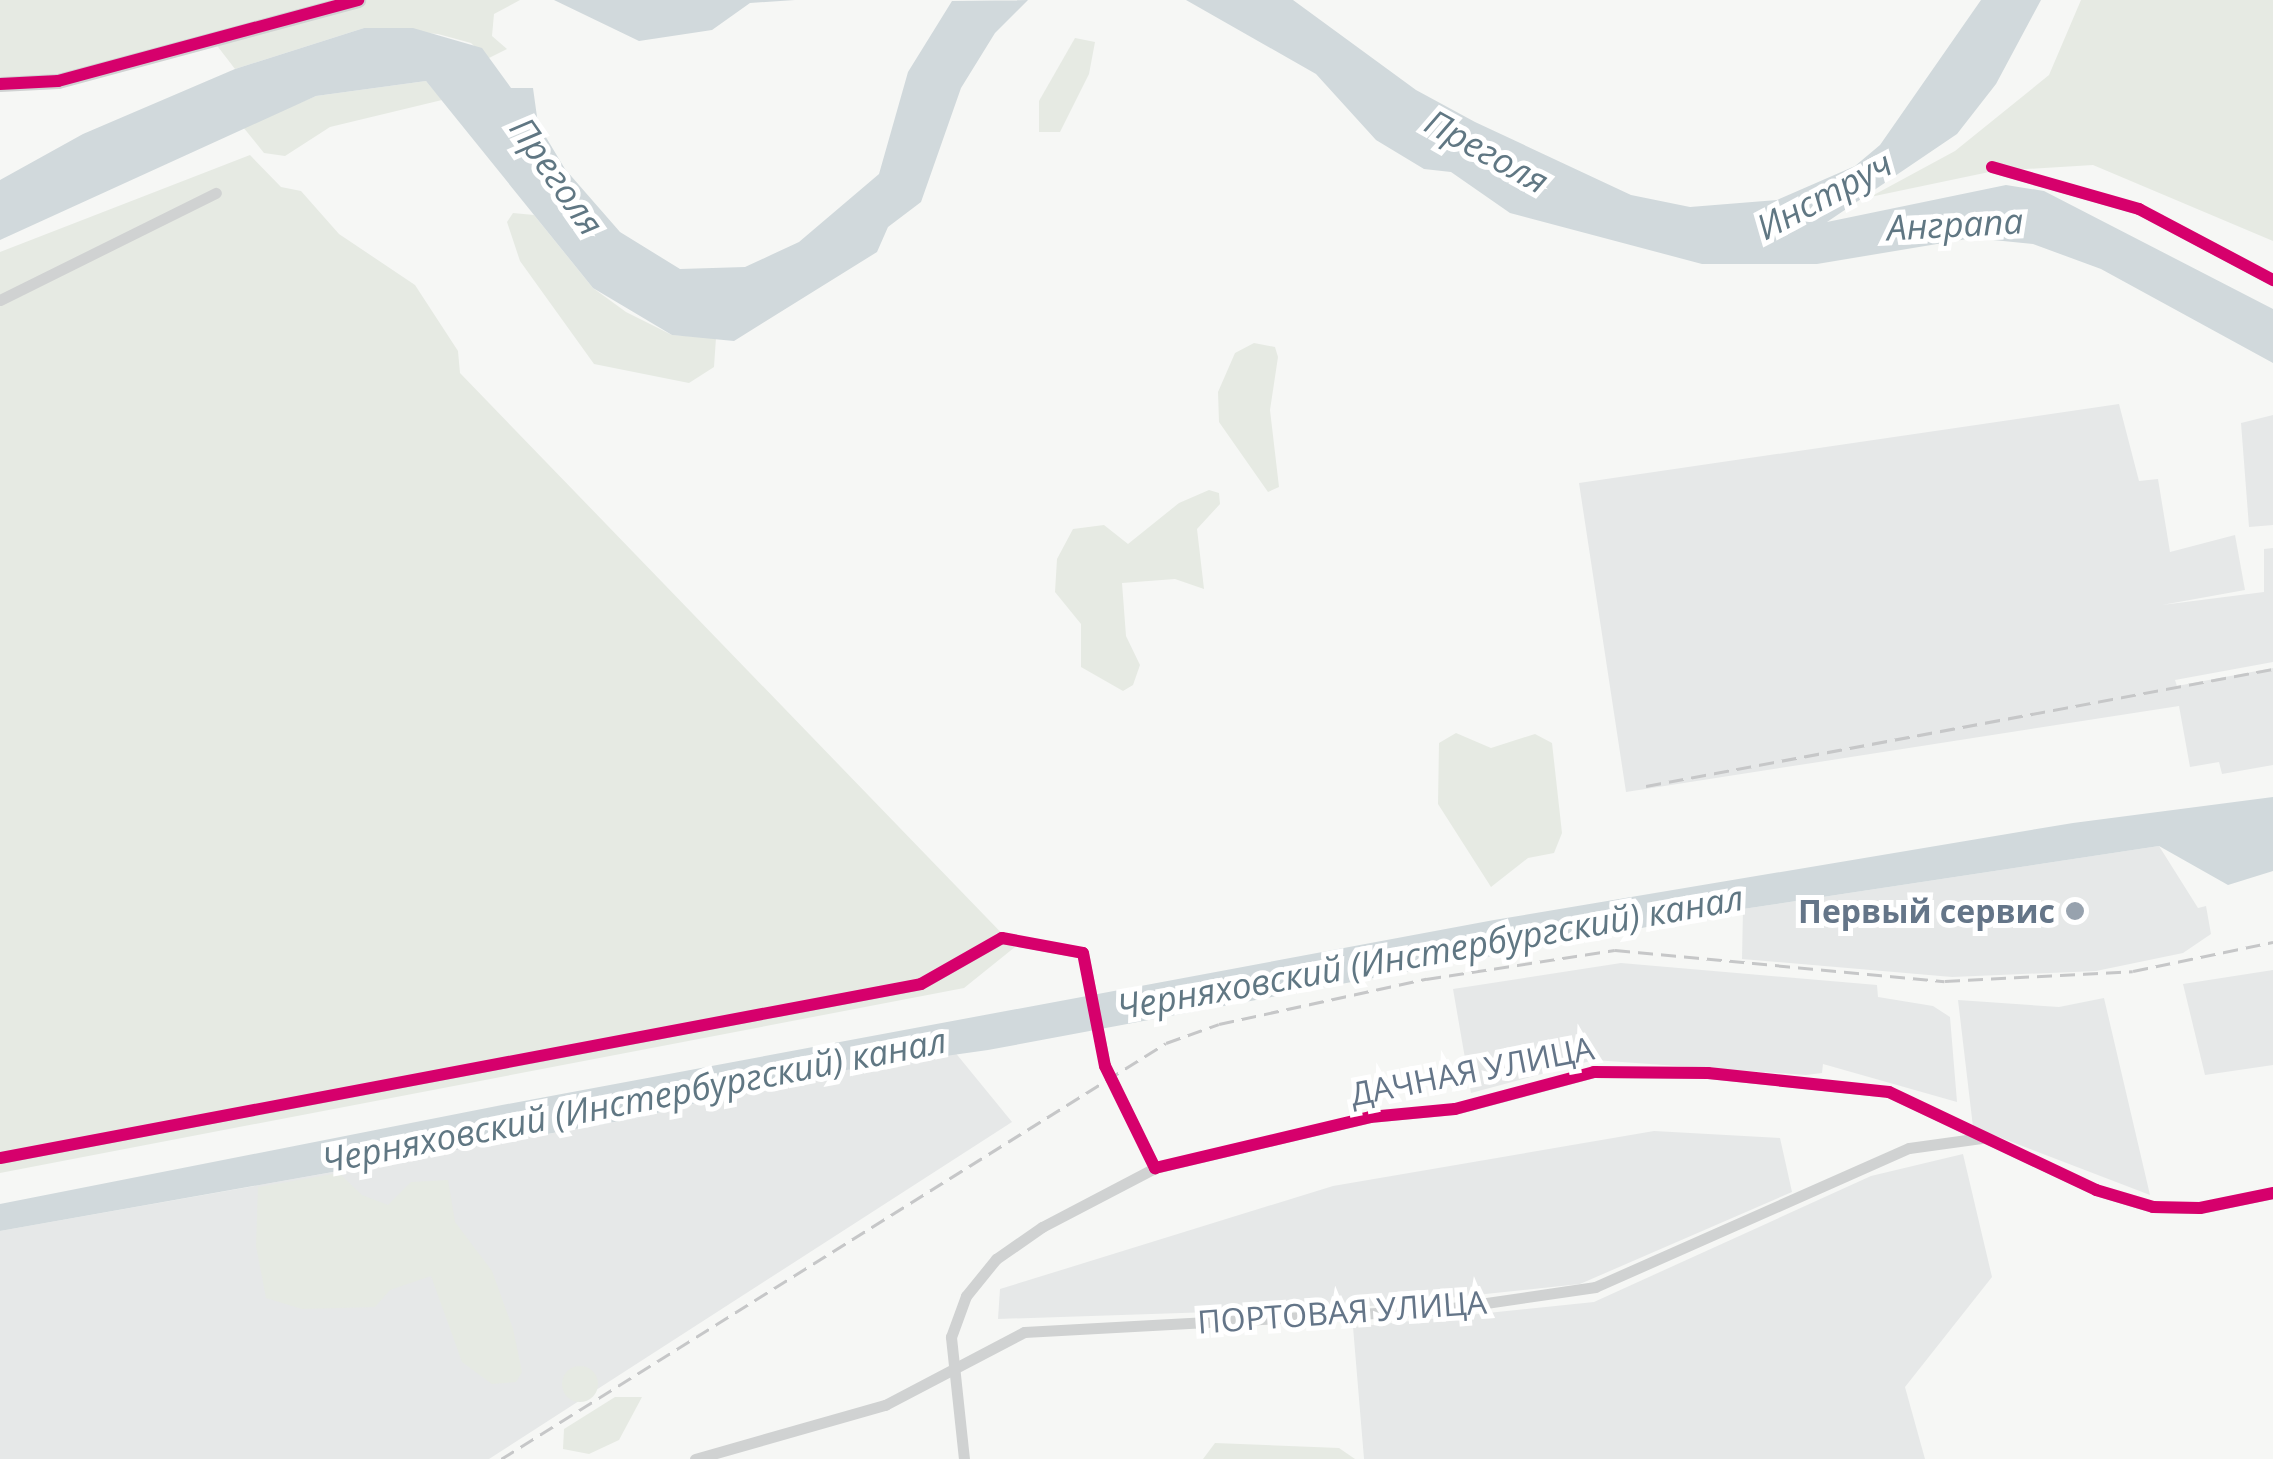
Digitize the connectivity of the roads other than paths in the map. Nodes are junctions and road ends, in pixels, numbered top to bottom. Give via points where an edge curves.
1 (358, 0) edge
2 (0, 84) edge
3 (1992, 167) dead end
4 (216, 193) dead end
5 (2273, 280) edge
6 (0, 300) edge
7 (1982, 1138) junction
8 (0, 1158) edge
9 (1155, 1168) junction
10 (2273, 1194) edge
11 (953, 1372) junction
12 (695, 1459) edge
13 (964, 1459) edge

1 - 2 street via 58,81
3 - 5 street via 2140,209
4 - 6 street
7 - 9 street, ДАЧНАЯ УЛИЦА via 1936,1108 1870,1089 1708,1073 1594,1072 1455,1110 1370,1118
7 - 10 street, ДАЧНАЯ УЛИЦА via 2153,1208 2200,1208
7 - 11 street, ПОРТОВАЯ УЛИЦА via 1909,1148 1595,1287 1445,1309 1024,1332
8 - 9 street via 921,984 1002,938 1083,953 1098,1045
9 - 11 street, ДАЧНАЯ УЛИЦА via 996,1259 957,1315
11 - 12 street, ПОРТОВАЯ УЛИЦА via 824,1428
11 - 13 street, ДАЧНАЯ УЛИЦА

